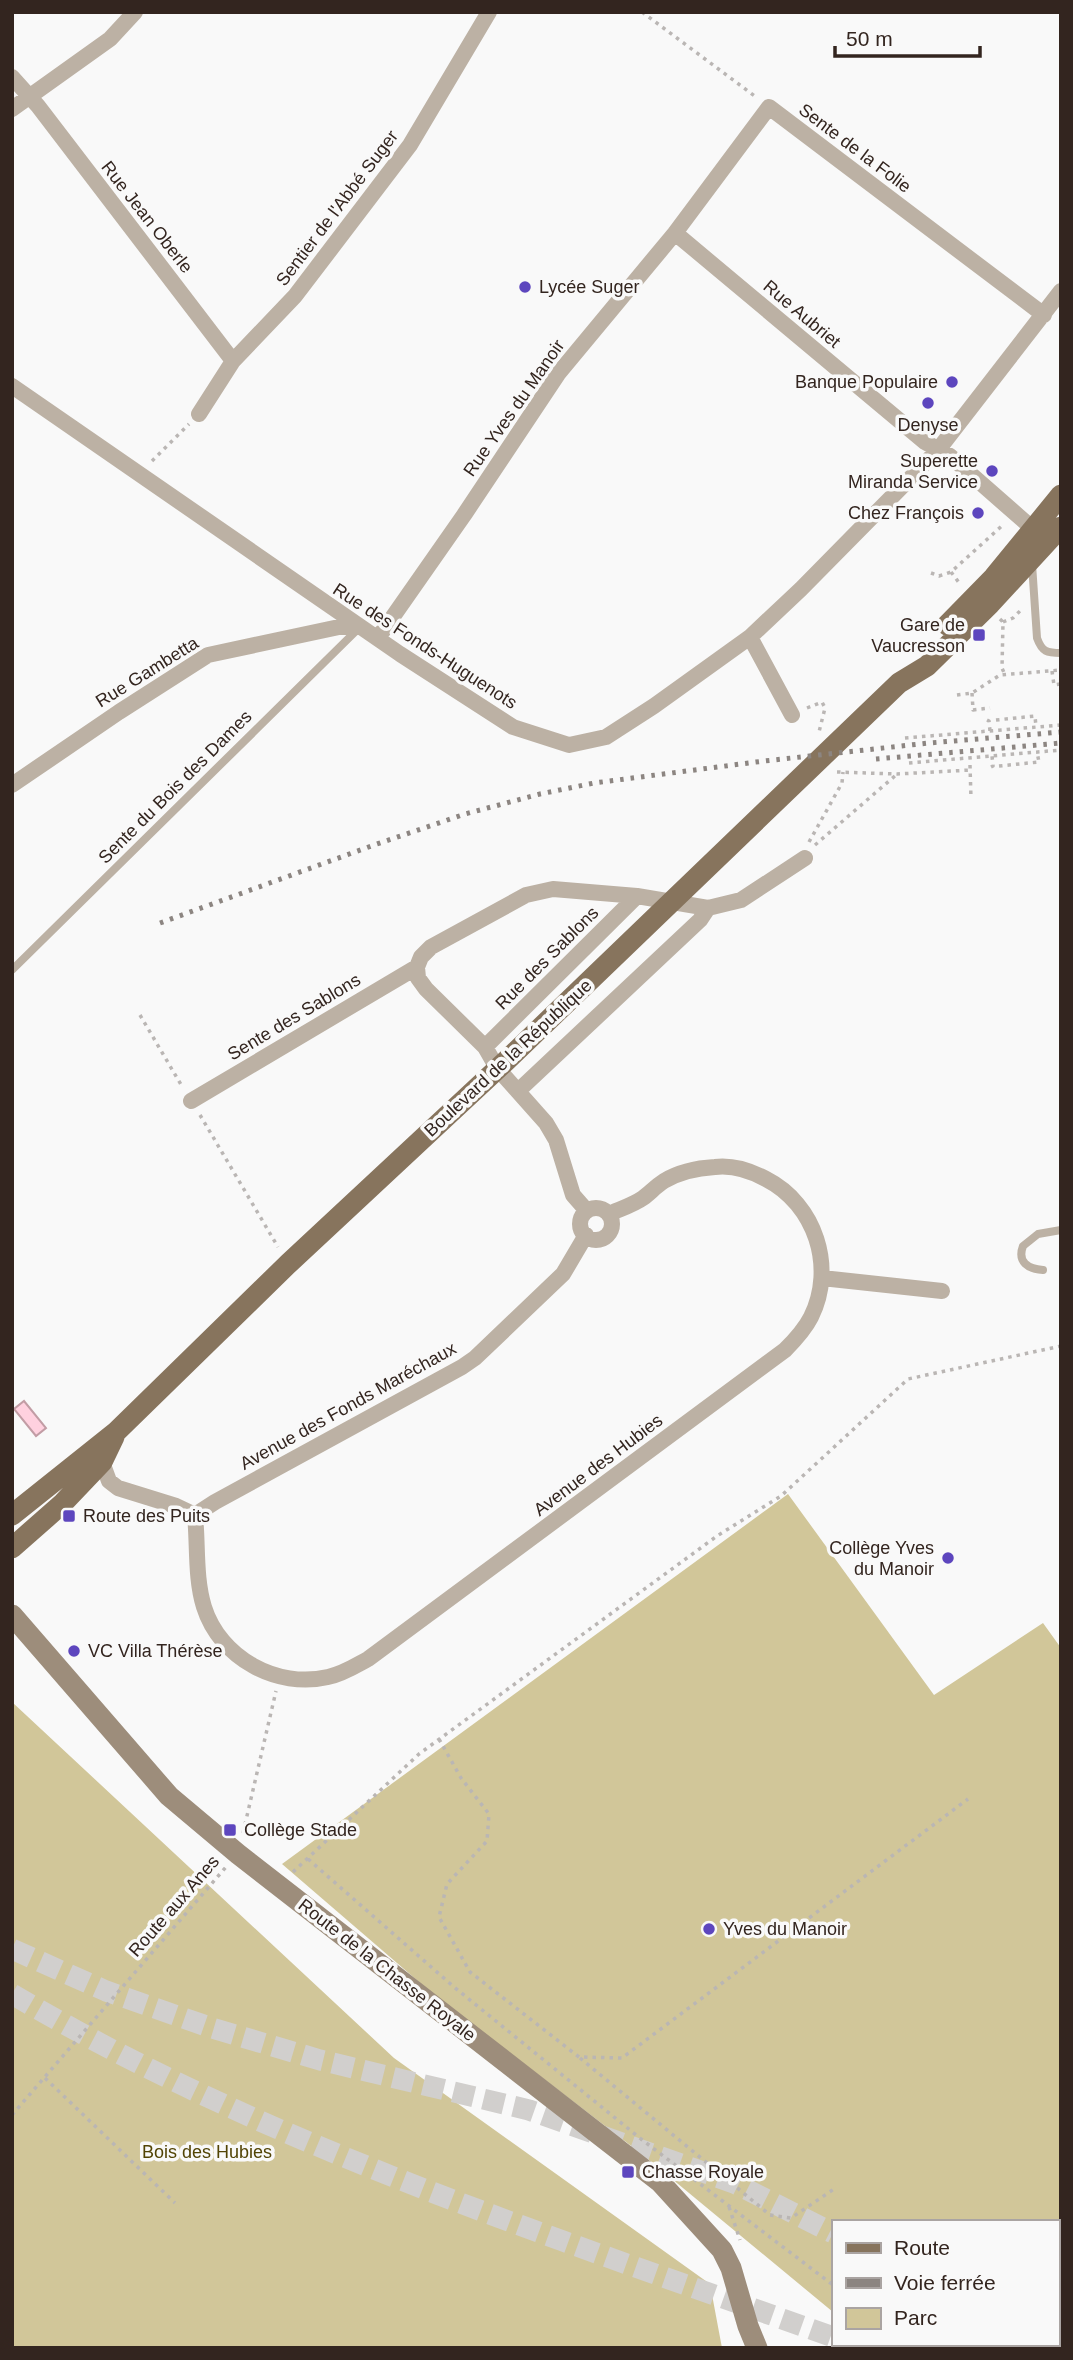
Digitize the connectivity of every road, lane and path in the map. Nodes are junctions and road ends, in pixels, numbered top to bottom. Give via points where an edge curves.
1 (135, 12) edge
2 (489, 12) edge
3 (642, 12) edge
4 (12, 77) edge
5 (28, 97) junction
6 (769, 107) junction
7 (12, 108) edge
8 (675, 233) junction
9 (1061, 290) edge
10 (1044, 314) junction
11 (233, 360) junction
12 (12, 386) edge
13 (199, 414) joint
14 (938, 450) junction
15 (139, 475) junction
16 (1061, 495) edge
17 (1015, 512) junction
18 (1061, 527) edge
19 (1032, 528) junction
20 (1032, 561) junction
21 (951, 572) junction
22 (932, 573) dead end
23 (961, 586) dead end
24 (1022, 609) dead end
25 (360, 626) junction
26 (750, 637) junction
27 (377, 638) junction
28 (1061, 653) edge
29 (1061, 670) edge
30 (1052, 671) junction
31 (1005, 675) junction
32 (899, 683) junction
33 (1061, 684) edge
34 (972, 693) junction
35 (957, 695) dead end
36 (990, 708) dead end
37 (792, 715) joint
38 (987, 720) dead end
39 (996, 720) dead end
40 (1061, 725) edge
41 (819, 727) dead end
42 (1035, 727) junction
43 (990, 731) junction
44 (905, 738) dead end
45 (1061, 750) edge
46 (1037, 752) junction
47 (992, 756) junction
48 (909, 763) dead end
49 (999, 766) dead end
50 (991, 767) dead end
51 (897, 774) junction
52 (12, 785) edge
53 (971, 799) dead end
54 (805, 854) junction
55 (637, 896) junction
56 (708, 908) junction
57 (417, 967) junction
58 (12, 970) edge
59 (141, 1015) dead end
60 (485, 1047) junction
61 (502, 1064) junction
62 (518, 1091) junction
63 (191, 1101) junction
64 (587, 1211) junction
65 (609, 1214) junction
66 (1061, 1230) edge
67 (586, 1236) junction
68 (288, 1264) junction
69 (1043, 1270) dead end
70 (822, 1278) junction
71 (942, 1291) dead end
72 (1061, 1346) edge
73 (116, 1432) junction
74 (102, 1462) junction
75 (12, 1516) edge
76 (195, 1516) junction
77 (12, 1548) edge
78 (12, 1615) edge
79 (279, 1677) junction
80 (439, 1739) junction
81 (968, 1799) dead end
82 (238, 1854) junction
83 (307, 1858) junction
84 (278, 1886) junction
85 (579, 2057) junction
86 (45, 2078) junction
87 (12, 2115) edge
88 (834, 2189) dead end
89 (175, 2203) dead end
90 (832, 2285) edge
91 (748, 2337) edge
92 (757, 2348) edge

1 - 5 street via 110,39
2 - 11 street, Sentier de l'Abbé Suger via 410,145 295,296
3 - 6 path
4 - 5 street, Rue Jean Oberle
5 - 7 street
5 - 11 street, Rue Jean Oberle
6 - 8 street, Rue Yves du Manoir
6 - 10 street, Sente de la Folie
8 - 14 street, Rue Aubriet
8 - 27 street, Rue Yves du Manoir via 558,374
9 - 10 street, Rue des Fonds-Huguenots
10 - 14 street, Rue des Fonds-Huguenots
11 - 13 street, Sentier de l'Abbé Suger
12 - 15 street, Rue des Fonds-Huguenots
13 - 15 path
14 - 17 street, Rue Aubriet
14 - 26 street, Rue des Fonds-Huguenots
15 - 25 street, Rue des Fonds-Huguenots
16 - 19 main road, Boulevard de la République
17 - 19 street, Rue Aubriet
17 - 21 path
18 - 19 street
18 - 20 main road, Boulevard de la République
19 - 20 street
19 - 32 main road, Boulevard de la République
20 - 28 lane via 1040,648
20 - 32 main road, Boulevard de la République via 927,666
21 - 22 path
21 - 23 path
24 - 31 path via 1013,618 1001,620
25 - 27 street, Rue des Fonds-Huguenots
25 - 52 street, Rue Gambetta via 208,655
25 - 58 lane, Sente du Bois des Dames
26 - 27 street, Rue des Fonds-Huguenots via 606,737 569,745 513,727
26 - 37 street
29 - 30 path
30 - 31 path
30 - 33 path via 1054,685
31 - 34 path
32 - 61 main road, Boulevard de la République
34 - 35 path
34 - 36 path via 973,710
37 - 41 path via 822,702 825,708
38 - 43 path
39 - 42 path via 1035,716
40 - 42 path
42 - 43 path
43 - 44 path
45 - 46 path
46 - 47 path
46 - 49 path via 1039,762
47 - 48 path
47 - 50 path
51 - 53 path via 970,768
51 - 54 path
51 - 54 path via 844,772
54 - 56 street via 741,900
55 - 56 street, Rue des Sablons
55 - 57 street, Rue des Sablons via 554,889 526,895 431,947
55 - 60 street, Rue des Sablons
56 - 62 street
57 - 60 street via 426,989
57 - 63 street, Sente des Sablons
59 - 63 path
60 - 61 street
61 - 62 street
61 - 68 main road, Boulevard de la République
62 - 64 street via 547,1123 573,1195
63 - 68 path
64 - 65 street via 596,1208
64 - 67 street via 580,1223
65 - 67 street via 609,1233 595,1239
65 - 70 street, Avenue des Hubies via 693,1169 731,1167 756,1174 780,1187 802,1208 816,1235
66 - 69 lane via 1038,1234 1023,1246 1024,1264
67 - 76 street, Avenue des Fonds Maréchaux via 563,1274 468,1363
68 - 73 main road, Boulevard de la République
70 - 71 street
70 - 79 street, Avenue des Hubies via 811,1317 785,1350 368,1660 326,1678
72 - 80 path via 908,1380 781,1496 717,1536
73 - 74 main road, Boulevard de la République
73 - 75 main road, Boulevard de la République
74 - 76 street via 109,1481 118,1488
74 - 77 main road, Boulevard de la République
76 - 79 street, Avenue des Hubies via 199,1582 213,1628 249,1664
78 - 82 street, Route de la Chasse Royale via 169,1797
79 - 82 path, Route aux Anes
80 - 83 path
80 - 85 path via 461,1779 489,1814 487,1841 447,1884 439,1917 470,1972
81 - 85 path via 622,2058
82 - 84 street, Route de la Chasse Royale
82 - 86 path, Route aux Anes
83 - 84 path
83 - 90 path via 454,1987 641,2139
84 - 91 street, Route de la Chasse Royale via 660,2182 722,2250
85 - 88 path via 770,2215 791,2218
86 - 87 path, Route aux Anes
86 - 89 path
91 - 92 street, Route de la Chasse Royale

